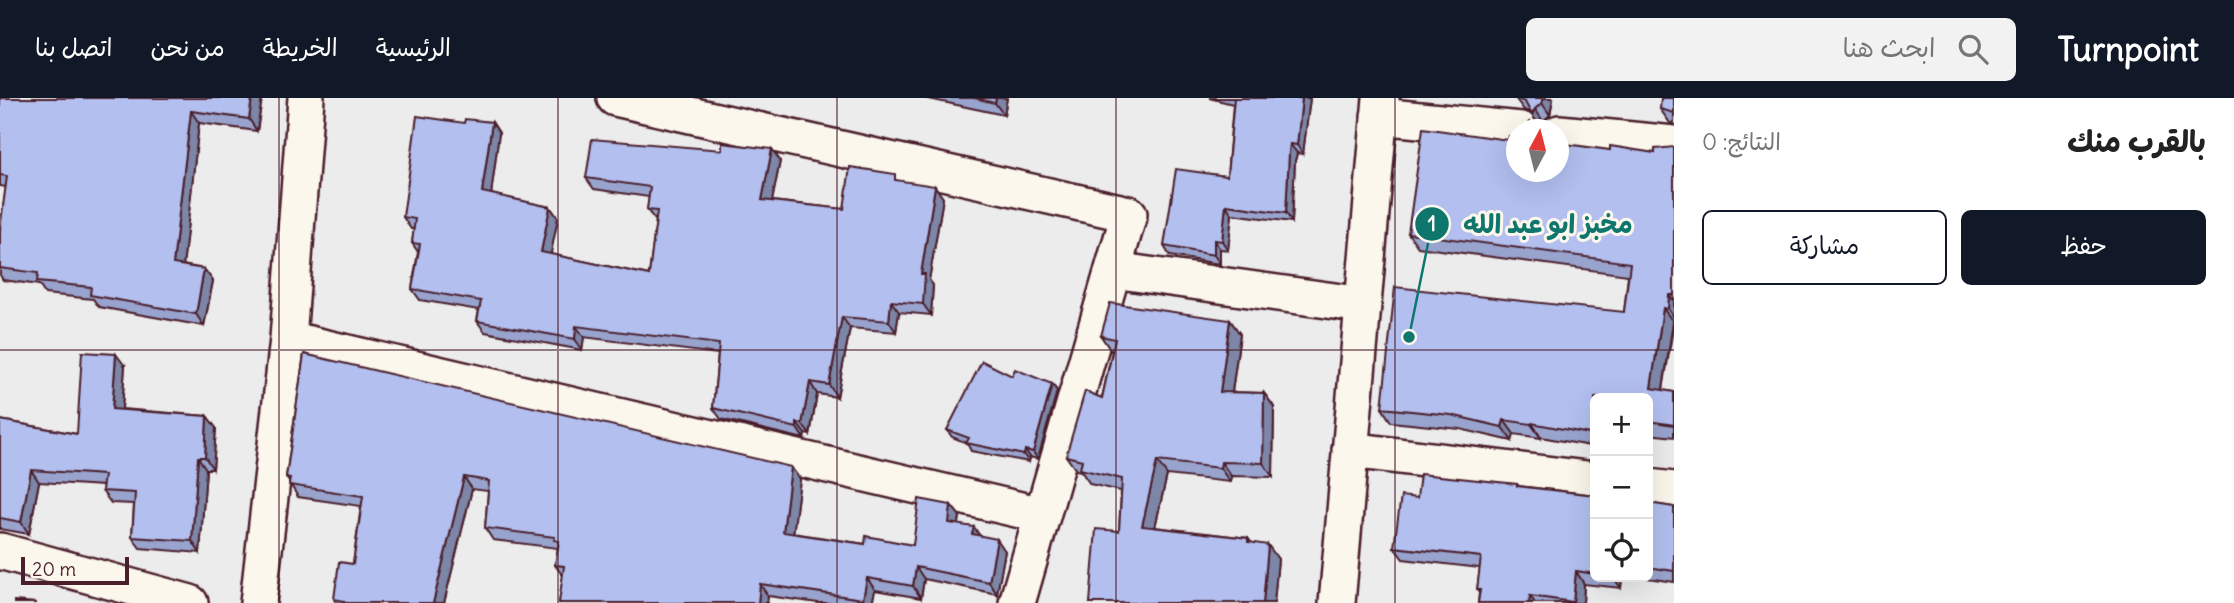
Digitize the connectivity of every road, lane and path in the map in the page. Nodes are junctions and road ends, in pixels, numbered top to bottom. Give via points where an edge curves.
1 (306, 98) edge
2 (615, 98) edge
3 (1380, 107) edge
4 (1506, 128) edge
5 (1569, 134) edge
6 (1674, 144) edge
7 (1113, 270) junction
8 (1363, 305) junction
9 (288, 339) junction
10 (1350, 450) junction
11 (1590, 479) edge
12 (1653, 487) edge
13 (1674, 490) edge
14 (1042, 515) junction
15 (0, 551) edge
16 (190, 603) edge
17 (258, 603) edge
18 (1017, 603) edge
19 (1337, 603) edge

1 - 9 street
2 - 7 street via 1129,214
3 - 4 street
3 - 8 street
5 - 6 street
7 - 8 street
7 - 14 street
8 - 10 street
9 - 14 street
9 - 17 street
10 - 11 street
10 - 19 street
12 - 13 street
14 - 18 street
15 - 16 street

